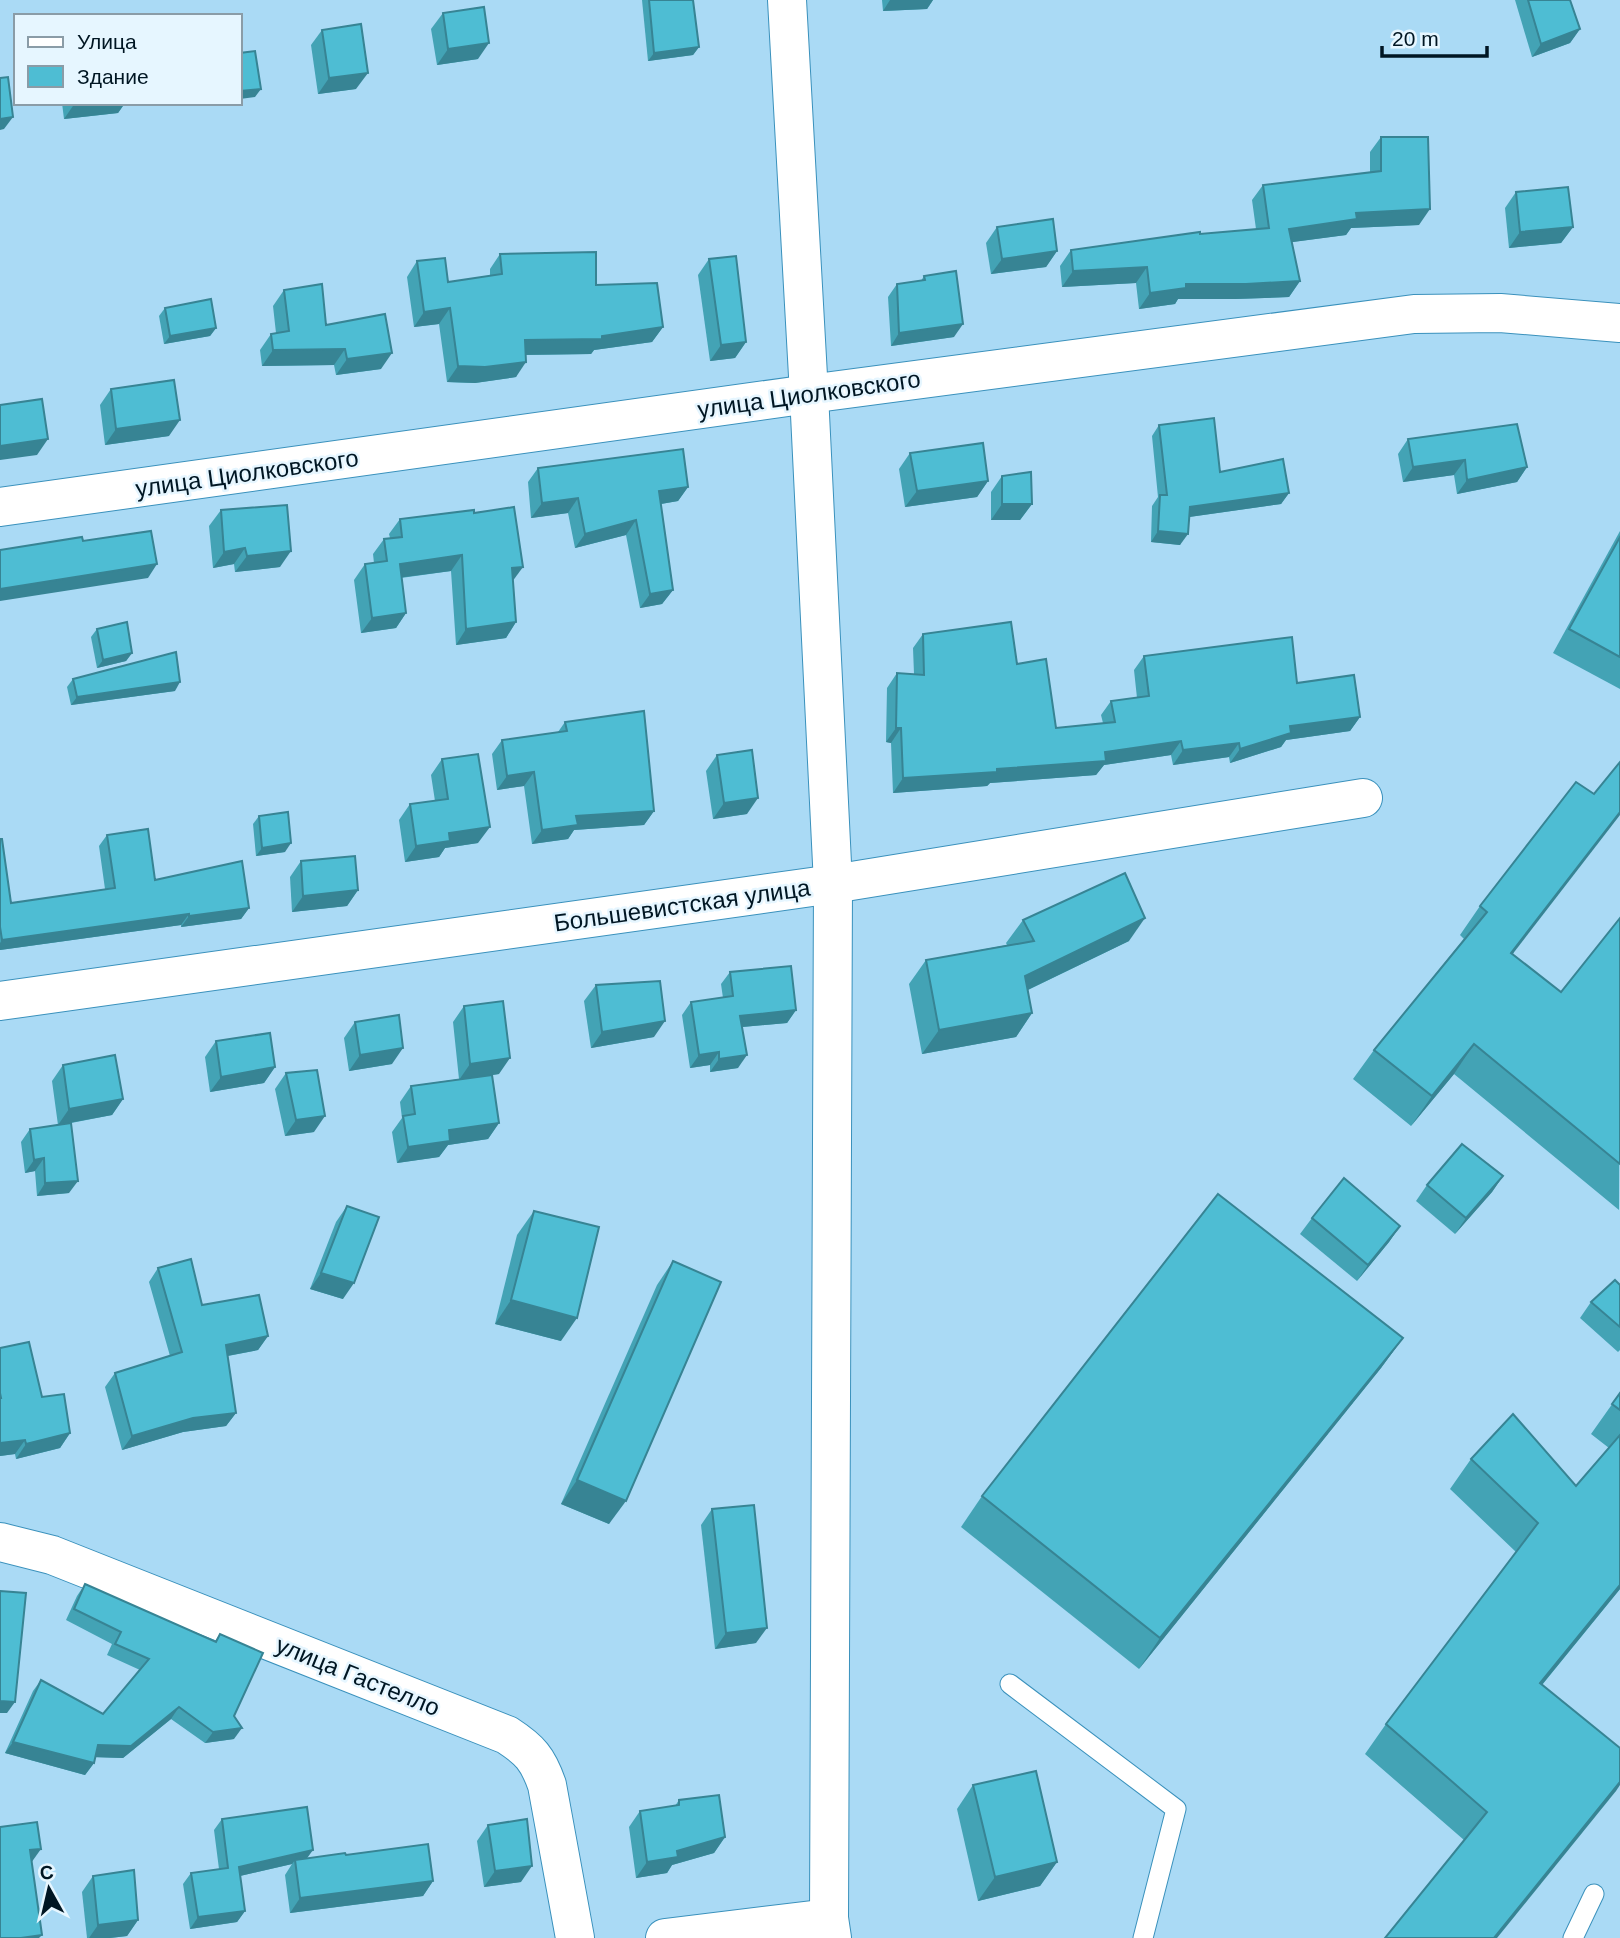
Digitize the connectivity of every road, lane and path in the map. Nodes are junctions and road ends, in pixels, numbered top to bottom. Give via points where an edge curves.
1 (787, 0) edge
2 (1620, 323) edge
3 (810, 394) junction
4 (0, 507) edge
5 (1363, 798) dead end
6 (833, 884) junction
7 (0, 1001) edge
8 (0, 1542) edge
9 (1010, 1684) dead end
10 (1594, 1894) dead end
11 (831, 1928) edge
12 (575, 1938) edge
13 (665, 1938) edge
14 (1143, 1938) edge
15 (1573, 1938) edge

1 - 3 street
2 - 3 street, улица Циолковского via 1500,313 1414,314
3 - 4 street, улица Циолковского
3 - 6 street
5 - 6 street, Большевистская улица
6 - 7 street, Большевистская улица
6 - 11 street
8 - 12 street, улица Гастелло via 52,1555 508,1735 526,1747 540,1764 547,1785
9 - 14 lane via 1176,1809
10 - 15 lane
11 - 13 street

